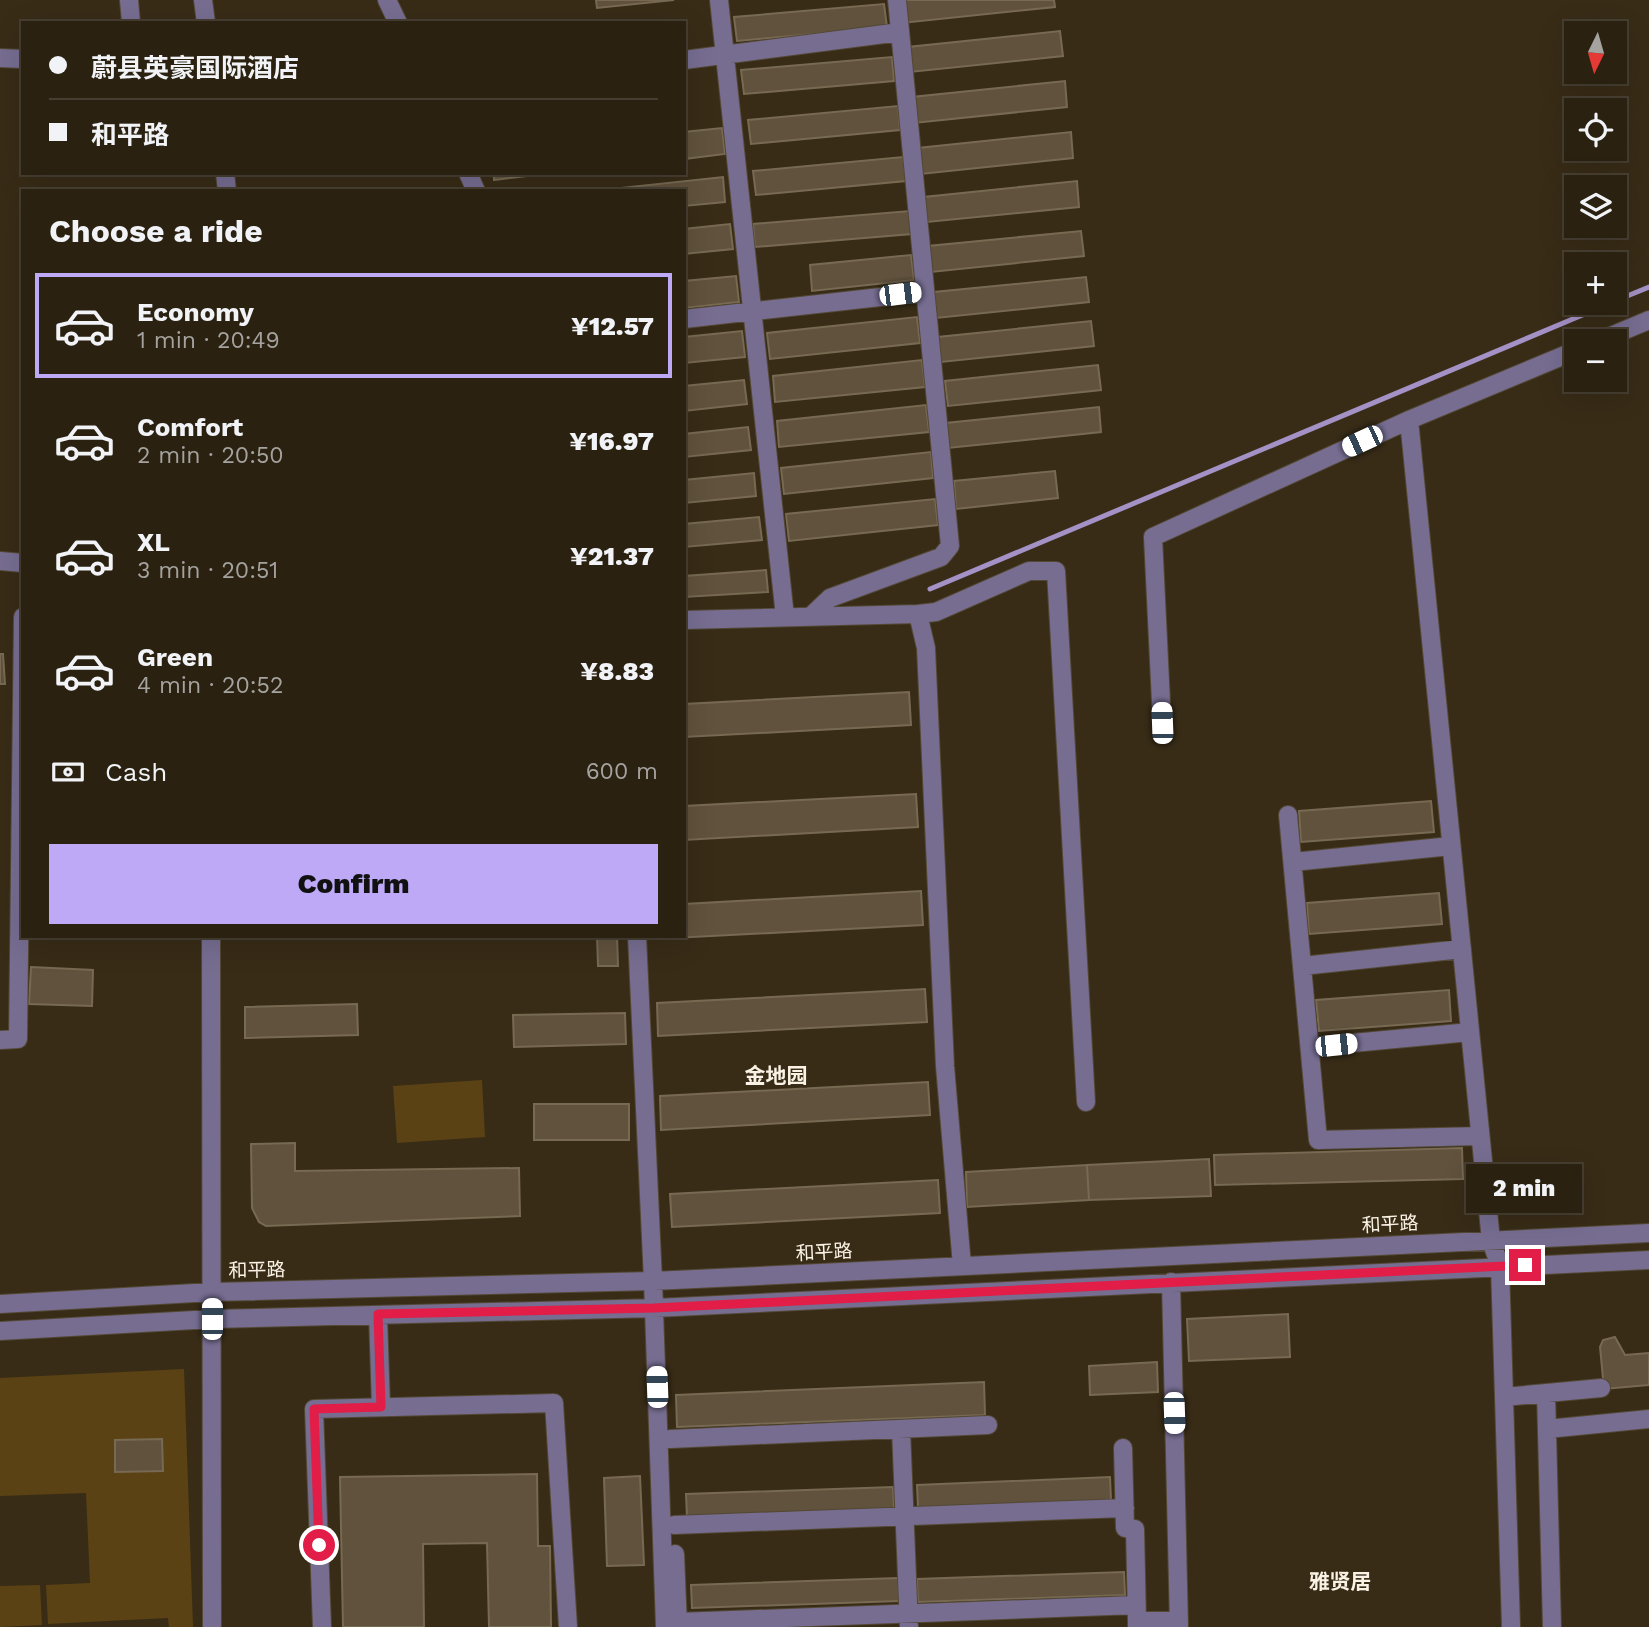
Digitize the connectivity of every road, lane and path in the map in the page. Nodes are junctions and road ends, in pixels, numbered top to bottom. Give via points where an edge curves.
1 (129, 0) edge
2 (203, 0) edge
3 (387, 0) edge
4 (719, 0) edge
5 (897, 0) edge
6 (131, 21) edge
7 (206, 21) edge
8 (397, 21) edge
9 (900, 32) junction
10 (725, 55) junction
11 (0, 58) edge
12 (21, 60) edge
13 (686, 60) edge
14 (925, 292) junction
15 (752, 311) junction
16 (686, 319) edge
17 (1649, 320) edge
18 (1627, 329) edge
19 (1564, 355) edge
20 (1409, 420) junction
21 (0, 561) edge
22 (21, 563) edge
23 (918, 614) junction
24 (785, 617) junction
25 (810, 617) junction
26 (686, 620) edge
27 (1162, 723) dead end
28 (21, 786) edge
29 (1288, 815) dead end
30 (1451, 846) junction
31 (1293, 862) junction
32 (211, 938) edge
33 (637, 938) edge
34 (1462, 949) junction
35 (1302, 966) junction
36 (1470, 1032) junction
37 (0, 1040) edge
38 (1310, 1047) junction
39 (1086, 1102) dead end
40 (1480, 1136) junction
41 (1649, 1233) edge
42 (1491, 1241) junction
43 (1649, 1261) edge
44 (962, 1266) junction
45 (1500, 1266) junction
46 (653, 1281) junction
47 (1171, 1282) junction
48 (212, 1292) junction
49 (0, 1304) edge
50 (654, 1308) junction
51 (378, 1314) junction
52 (212, 1319) junction
53 (0, 1331) edge
54 (1601, 1388) dead end
55 (668, 1389) dead end
56 (1546, 1393) junction
57 (1504, 1397) junction
58 (381, 1407) junction
59 (1649, 1419) edge
60 (988, 1425) dead end
61 (901, 1429) junction
62 (1547, 1429) junction
63 (670, 1438) junction
64 (1123, 1448) dead end
65 (1125, 1507) junction
66 (905, 1516) junction
67 (674, 1525) junction
68 (1137, 1618) edge
69 (909, 1620) edge
70 (1179, 1624) edge
71 (674, 1625) edge
72 (212, 1627) edge
73 (322, 1627) edge
74 (568, 1627) edge
75 (1511, 1627) edge
76 (1552, 1627) edge

1 - 6 street
2 - 7 street
3 - 8 street
4 - 10 street
5 - 9 street
9 - 10 street
9 - 14 street
10 - 13 street
10 - 15 street
11 - 12 street
14 - 15 street
14 - 25 street via 950,546 941,557 830,598
15 - 16 street
15 - 24 street
17 - 18 street
19 - 20 street
20 - 27 street via 1153,537
20 - 30 street
21 - 22 street
23 - 25 street
23 - 39 street via 936,612 1029,571 1056,571
23 - 44 street via 926,648 945,1066
24 - 25 street
24 - 26 street
28 - 37 street via 18,1039
29 - 31 street
30 - 31 street
30 - 34 street
31 - 35 street
32 - 48 street
33 - 46 street
34 - 35 street
34 - 36 street
35 - 38 street
36 - 38 street
36 - 40 street
38 - 40 street via 1318,1140
40 - 42 street
41 - 42 street, 和平路
42 - 44 street, 和平路
42 - 45 street
43 - 45 street
44 - 46 street, 和平路
45 - 47 street
45 - 57 street
46 - 48 street, 和平路
46 - 50 street
47 - 50 street
47 - 70 street
48 - 49 street, 和平路
48 - 52 street
50 - 51 street
50 - 71 street
51 - 52 street
51 - 58 street
52 - 53 street
52 - 72 street
54 - 56 street
55 - 63 street
56 - 57 street
56 - 62 street
57 - 75 street
58 - 73 street via 314,1409
58 - 74 street via 554,1403
59 - 62 street
60 - 61 street
61 - 63 street
61 - 66 street
62 - 76 street
63 - 67 street
64 - 65 street
65 - 66 street
65 - 68 street via 1125,1528 1135,1529
66 - 67 street
66 - 69 street
67 - 71 street
68 - 69 street
68 - 70 street
69 - 71 street

